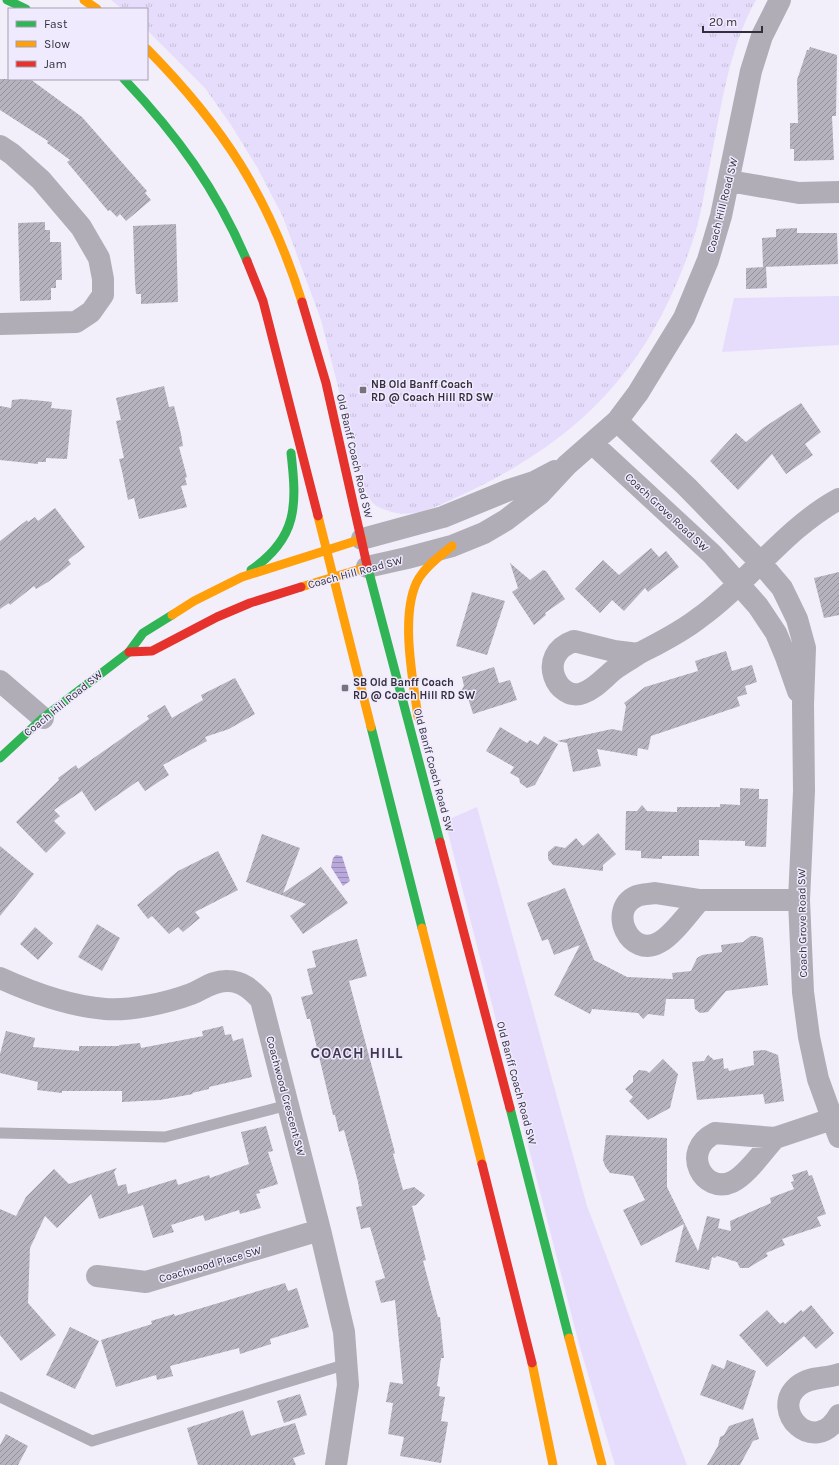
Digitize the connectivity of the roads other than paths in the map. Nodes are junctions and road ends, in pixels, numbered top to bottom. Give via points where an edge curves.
1 (7, 0) edge
2 (84, 0) edge
3 (780, 0) edge
4 (24, 8) edge
5 (96, 8) edge
6 (148, 50) edge
7 (125, 80) edge
8 (0, 146) edge
9 (728, 181) junction
10 (839, 192) edge
11 (0, 324) edge
12 (281, 372) junction
13 (617, 421) junction
14 (593, 444) junction
15 (567, 465) junction
16 (839, 499) edge
17 (362, 538) junction
18 (452, 546) junction
19 (328, 551) junction
20 (760, 562) junction
21 (367, 566) junction
22 (242, 577) junction
23 (334, 577) junction
24 (739, 583) junction
25 (129, 652) junction
26 (638, 654) dead end
27 (0, 681) edge
28 (803, 704) junction
29 (43, 718) junction
30 (0, 758) edge
31 (425, 782) junction
32 (700, 900) dead end
33 (800, 900) junction
34 (0, 978) edge
35 (288, 1105) junction
36 (836, 1128) edge
37 (0, 1133) edge
38 (775, 1138) dead end
39 (320, 1230) junction
40 (97, 1276) dead end
41 (530, 1352) junction
42 (347, 1364) junction
43 (839, 1374) edge
44 (0, 1397) edge
45 (839, 1414) edge
46 (553, 1417) dead end
47 (336, 1465) edge
48 (553, 1465) edge
49 (602, 1465) edge

1 - 4 main road
2 - 5 main road
3 - 9 street, Coach Hill Road SW via 762,36 751,71
6 - 17 main road, Old Banff Coach Road SW via 190,93 212,121 258,194 280,240 316,346
7 - 12 main road via 166,124 196,164 224,211 248,258 263,301
8 - 11 street via 41,180 81,227 99,258 103,295 91,312 76,322
9 - 10 street via 799,193
9 - 13 street, Coach Hill Road SW via 715,241 691,302 662,356
12 - 19 main road
12 - 22 main road via 294,485 294,508 284,536 271,555
13 - 14 street, Coach Hill Road SW
13 - 20 street, Coach Grove Road SW via 687,487
14 - 15 street, Coach Hill Road SW
14 - 24 street, Coach Grove Road SW
15 - 17 street, Coach Hill Road SW via 534,482 443,517
15 - 18 street, Coach Hill Road SW via 540,494 506,520 484,533
16 - 20 street via 810,518
17 - 19 main road, Coach Hill Road SW
17 - 21 main road, Old Banff Coach Road SW
18 - 21 street, Coach Hill Road SW
18 - 31 main road via 430,564 416,582 411,602 409,626
19 - 22 main road, Coach Hill Road SW via 304,556
19 - 23 main road
20 - 24 street
20 - 28 street, Coach Grove Road SW via 782,588 797,619 805,648
21 - 23 main road, Coach Hill Road SW
21 - 31 main road, Old Banff Coach Road SW
22 - 25 main road, Coach Hill Road SW via 154,625 143,633
23 - 25 main road, Coach Hill Road SW via 250,603 152,651
23 - 41 main road
24 - 26 street via 700,618
24 - 28 street, Coach Grove Road SW via 776,633
25 - 29 main road, Coach Hill Road SW
27 - 29 street
28 - 33 street, Coach Grove Road SW via 804,791
29 - 30 main road, Coach Hill Road SW
31 - 49 main road, Old Banff Coach Road SW
32 - 33 street
33 - 36 street, Coach Grove Road SW via 802,992 809,1037 818,1079
34 - 35 street, Coachwood Crescent SW via 60,1001 106,1009 157,1005 191,994 218,981 240,983 261,1000
35 - 37 lane via 165,1137
35 - 39 street, Coachwood Crescent SW
36 - 38 street
39 - 40 street, Coachwood Place SW via 146,1282
39 - 42 street, Coachwood Crescent SW via 344,1332
41 - 46 main road
41 - 48 main road
42 - 44 lane via 92,1441
42 - 47 street, Coachwood Crescent SW via 348,1385
43 - 45 street via 810,1379 798,1386 788,1404 792,1419 802,1430 810,1432 831,1426

